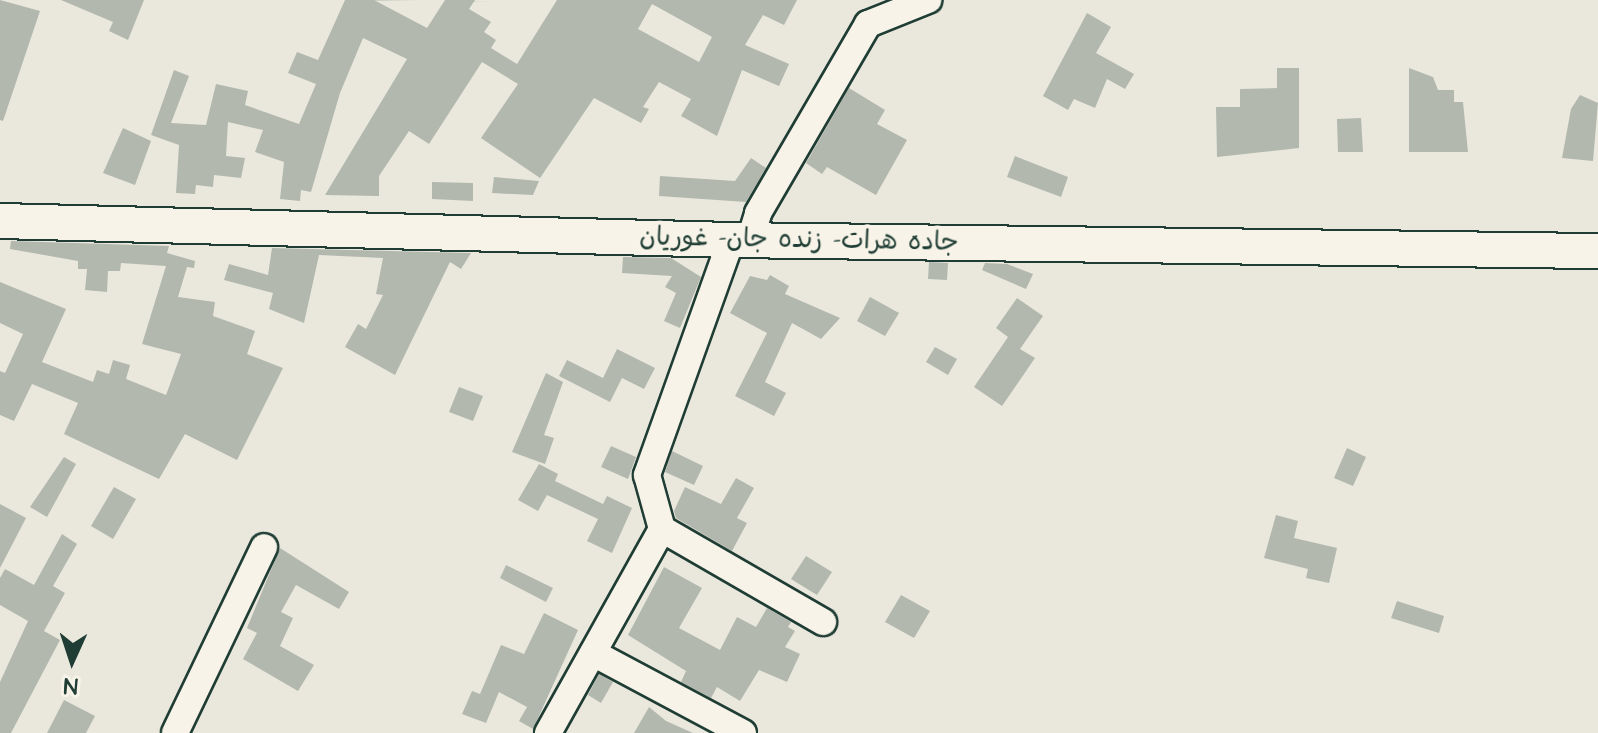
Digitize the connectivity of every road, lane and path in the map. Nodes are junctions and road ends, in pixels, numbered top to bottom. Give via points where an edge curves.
1 (928, 0) edge
2 (0, 221) edge
3 (741, 240) junction
4 (1598, 251) edge
5 (662, 529) junction
6 (264, 547) dead end
7 (823, 622) dead end
8 (593, 653) junction
9 (175, 733) edge
10 (548, 733) edge
11 (743, 733) edge

1 - 3 street via 868,24
2 - 3 main road, جاده هرات- زنده جان- غوریان
3 - 4 main road, جاده هرات- زنده جان- غوریان
3 - 5 street via 647,475
5 - 7 street
5 - 8 street
6 - 9 street
8 - 10 street
8 - 11 street

